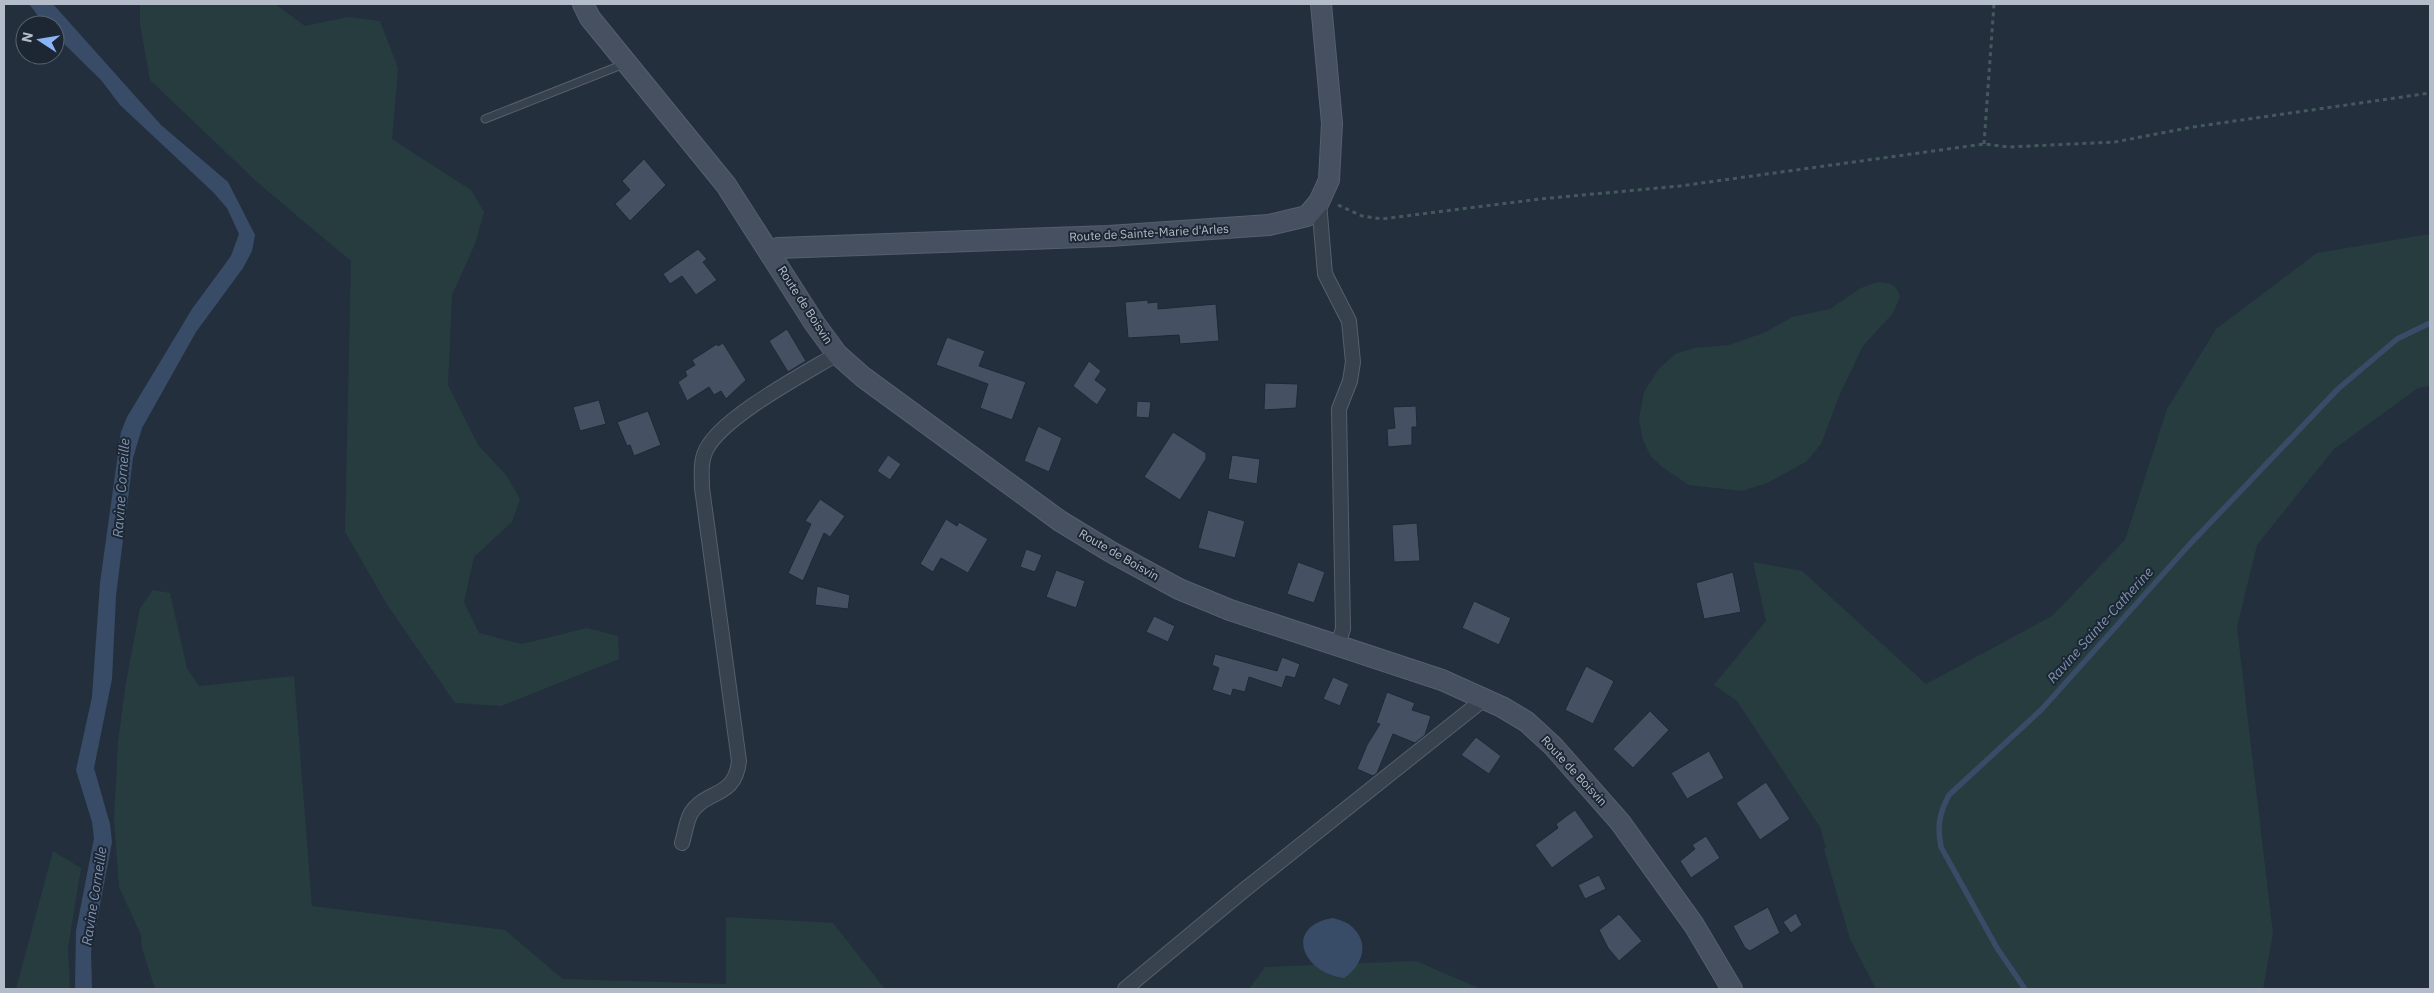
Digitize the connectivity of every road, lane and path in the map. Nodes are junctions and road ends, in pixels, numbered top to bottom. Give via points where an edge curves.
1 (583, 4) edge
2 (1321, 4) edge
3 (1994, 4) edge
4 (627, 62) junction
5 (2430, 93) edge
6 (485, 119) dead end
7 (1984, 144) junction
8 (1319, 202) junction
9 (770, 252) junction
10 (838, 354) junction
11 (1338, 644) junction
12 (1484, 699) junction
13 (682, 843) dead end
14 (1125, 989) edge
15 (1732, 989) edge

1 - 4 main road, Route de Boisvin via 590,18
2 - 8 main road, Route de Sainte-Marie d'Arles via 1332,139 1329,180
3 - 7 path
4 - 6 lane
4 - 9 main road, Route de Boisvin via 726,185
5 - 7 path via 2193,127 2115,142 2009,147
7 - 8 path via 1698,184 1382,219
8 - 9 main road, Route de Sainte-Marie d'Arles via 1307,216 1269,225 1099,236 778,248
8 - 11 street via 1325,274 1349,320 1353,362 1350,381 1338,409 1343,629
9 - 10 main road, Route de Boisvin
10 - 11 main road, Route de Boisvin via 863,377 1044,509 1112,552 1200,598
10 - 13 street via 734,418 706,450 702,464 702,488 739,761 736,779 692,812
11 - 12 main road, Route de Boisvin via 1442,680
12 - 14 street
12 - 15 main road, Route de Boisvin via 1527,722 1554,746 1620,822 1694,925

